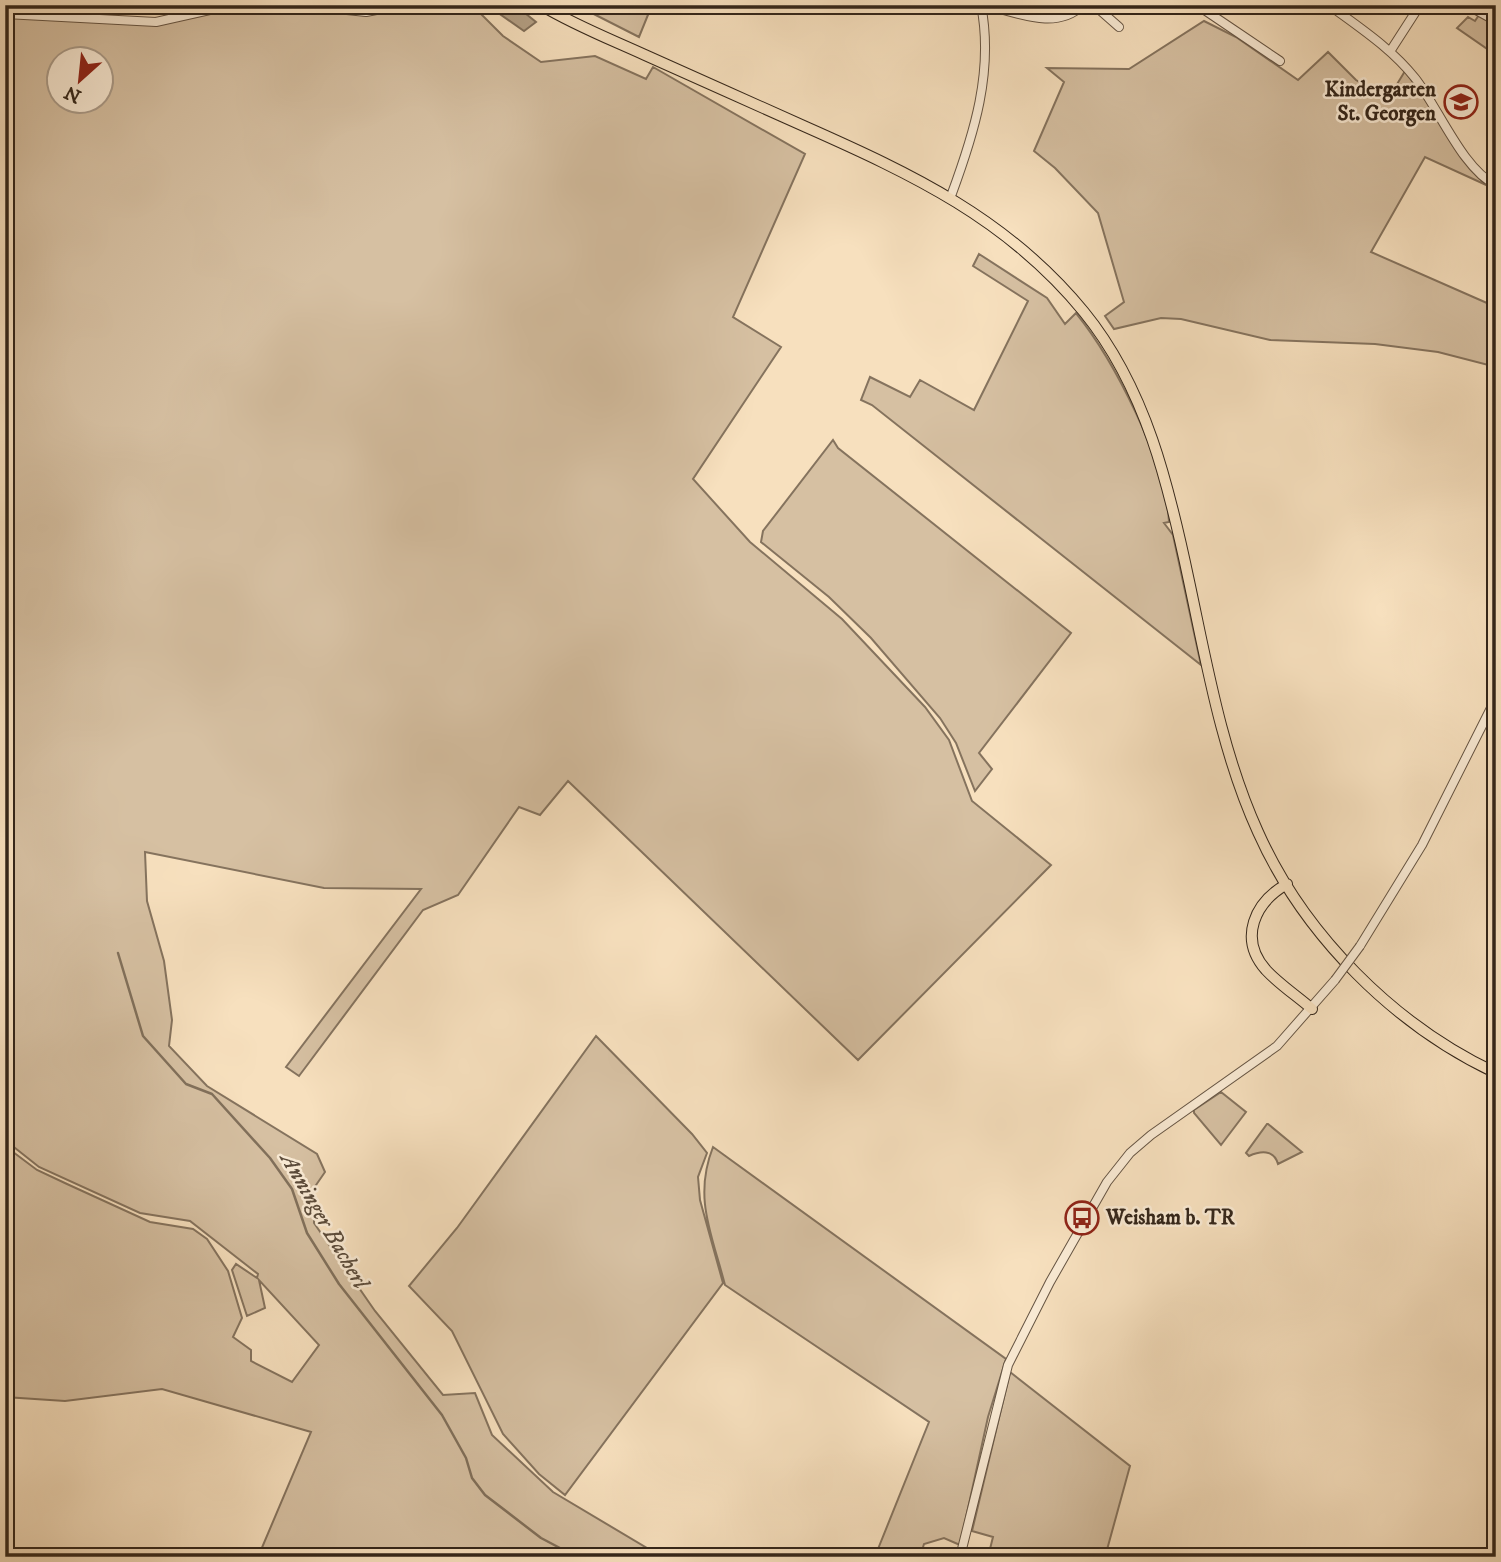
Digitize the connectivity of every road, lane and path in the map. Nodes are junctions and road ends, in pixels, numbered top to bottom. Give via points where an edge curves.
1 (232, 5) edge
2 (299, 5) edge
3 (402, 5) edge
4 (541, 5) edge
5 (983, 5) edge
6 (1083, 5) edge
7 (1094, 5) edge
8 (1206, 5) edge
9 (1329, 5) edge
10 (1420, 5) edge
11 (1467, 5) edge
12 (5, 13) edge
13 (1496, 21) edge
14 (1119, 27) dead end
15 (1391, 50) junction
16 (1280, 61) dead end
17 (1496, 185) edge
18 (950, 196) junction
19 (1496, 698) edge
20 (1287, 884) junction
21 (1312, 1009) junction
22 (1496, 1073) edge
23 (960, 1557) edge

1 - 12 street via 156,22
2 - 3 street via 366,12
4 - 18 main road
5 - 6 street via 1051,20 1072,16
5 - 18 street via 984,84
7 - 14 street
8 - 16 street via 1206,11
9 - 15 street
10 - 15 street
11 - 13 street
15 - 17 street via 1417,80 1478,173
18 - 20 main road via 1047,270 1086,314 1133,393 1173,508 1230,755 1258,833
19 - 21 street, bridge via 1417,853 1360,946
20 - 21 main road via 1260,906 1254,920 1254,947 1266,970
20 - 22 main road via 1335,950 1378,994 1443,1043
21 - 23 street via 1260,1059 1138,1145 1107,1182 1008,1365

